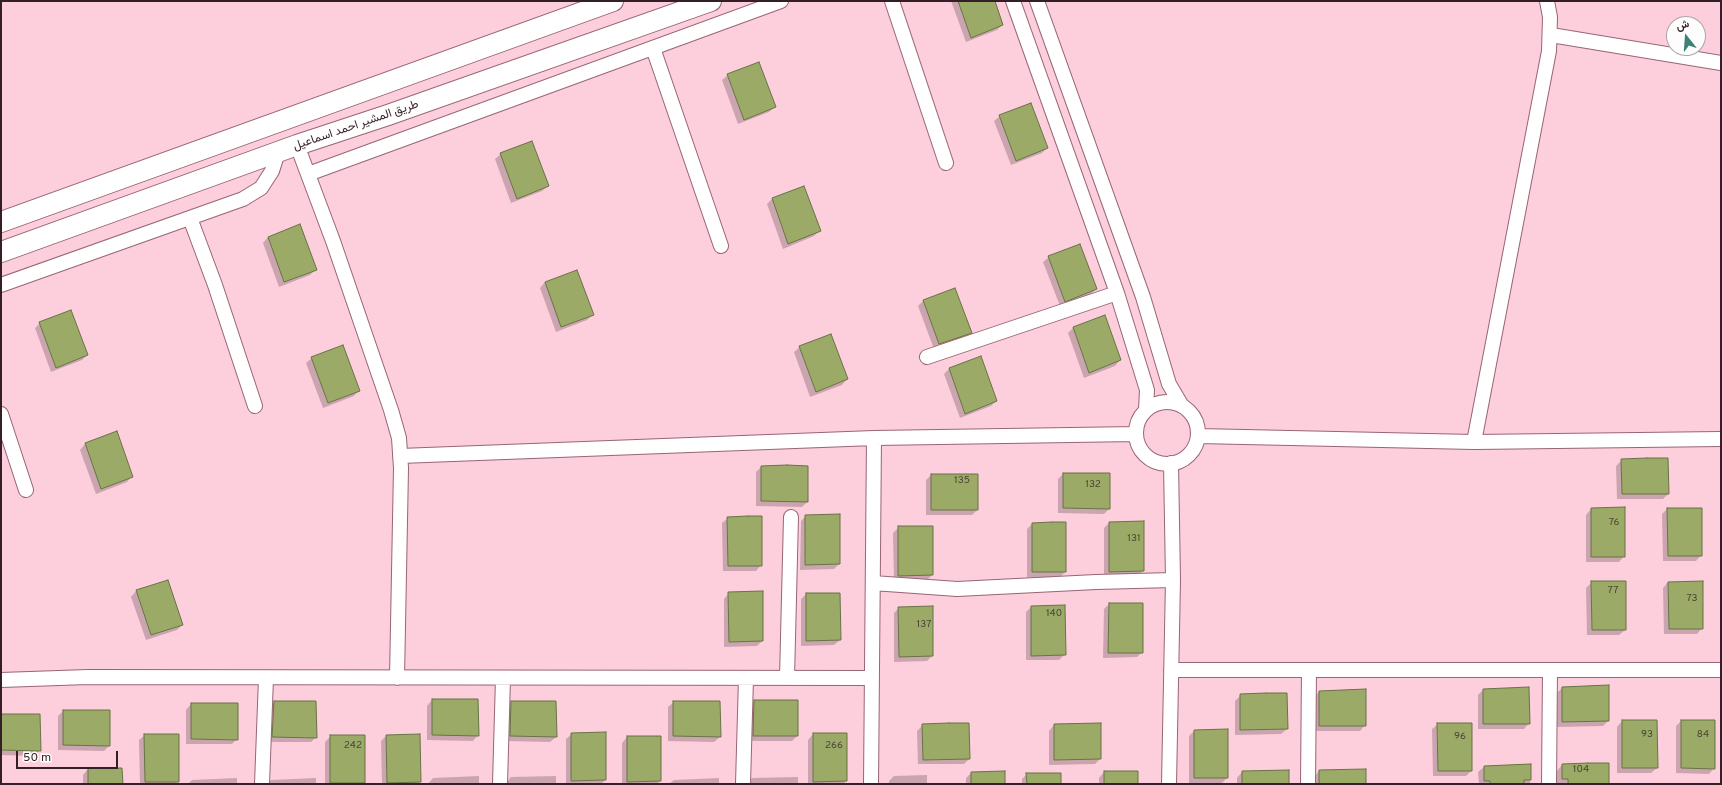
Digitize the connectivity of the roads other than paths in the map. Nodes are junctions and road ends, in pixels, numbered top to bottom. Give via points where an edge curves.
1 (613, 1) edge
2 (711, 1) edge
3 (781, 1) edge
4 (892, 1) edge
5 (1013, 1) edge
6 (1037, 1) edge
7 (1547, 1) edge
8 (1551, 36) junction
9 (653, 48) junction
10 (1721, 63) edge
11 (297, 145) junction
12 (278, 152) junction
13 (946, 163) dead end
14 (308, 174) junction
15 (190, 218) junction
16 (1, 222) edge
17 (721, 246) dead end
18 (1, 252) edge
19 (1, 285) edge
20 (1117, 293) junction
21 (927, 357) dead end
22 (255, 406) dead end
23 (1182, 406) junction
24 (1146, 410) junction
25 (1, 414) edge
26 (1136, 434) junction
27 (1198, 436) junction
28 (874, 438) junction
29 (1721, 439) edge
30 (1474, 442) junction
31 (400, 456) junction
32 (1171, 464) junction
33 (26, 490) dead end
34 (791, 517) dead end
35 (1173, 580) junction
36 (873, 584) junction
37 (1721, 668) edge
38 (1171, 670) junction
39 (1309, 670) junction
40 (1550, 670) junction
41 (266, 678) junction
42 (397, 678) junction
43 (503, 678) junction
44 (746, 678) junction
45 (786, 678) junction
46 (872, 678) junction
47 (1, 680) edge
48 (262, 784) edge
49 (500, 784) edge
50 (743, 784) edge
51 (871, 784) edge
52 (1169, 784) edge
53 (1308, 784) edge
54 (1549, 784) edge

1 - 16 street
2 - 11 street, طريق المشير احمد اسماعيل
3 - 9 street
4 - 13 street
5 - 20 street
6 - 23 street via 1143,297 1169,384
7 - 8 street
8 - 10 street
8 - 30 street
9 - 14 street
9 - 17 street
11 - 12 street, طريق المشير احمد اسماعيل
11 - 14 street
12 - 15 street via 272,171 261,188 243,200
12 - 18 street, طريق المشير احمد اسماعيل
14 - 31 street via 391,410 399,438
15 - 19 street
15 - 22 street
20 - 21 street
20 - 24 street via 1147,390
23 - 24 street via 1170,402 1157,404
23 - 27 street via 1197,424
24 - 26 street via 1138,421
25 - 33 street
26 - 28 street
26 - 32 street via 1139,446 1147,456 1158,462
27 - 30 street
27 - 32 street via 1194,449 1184,459
28 - 31 street
28 - 36 street
29 - 30 street
31 - 42 street
32 - 35 street
34 - 45 street
35 - 36 street via 958,589
35 - 38 street
36 - 46 street
37 - 40 street
38 - 39 street
38 - 52 street
39 - 40 street
39 - 53 street
40 - 54 street
41 - 42 street
41 - 47 street via 88,677
41 - 48 street
42 - 43 street
43 - 44 street
43 - 49 street
44 - 45 street
44 - 50 street
45 - 46 street
46 - 51 street

